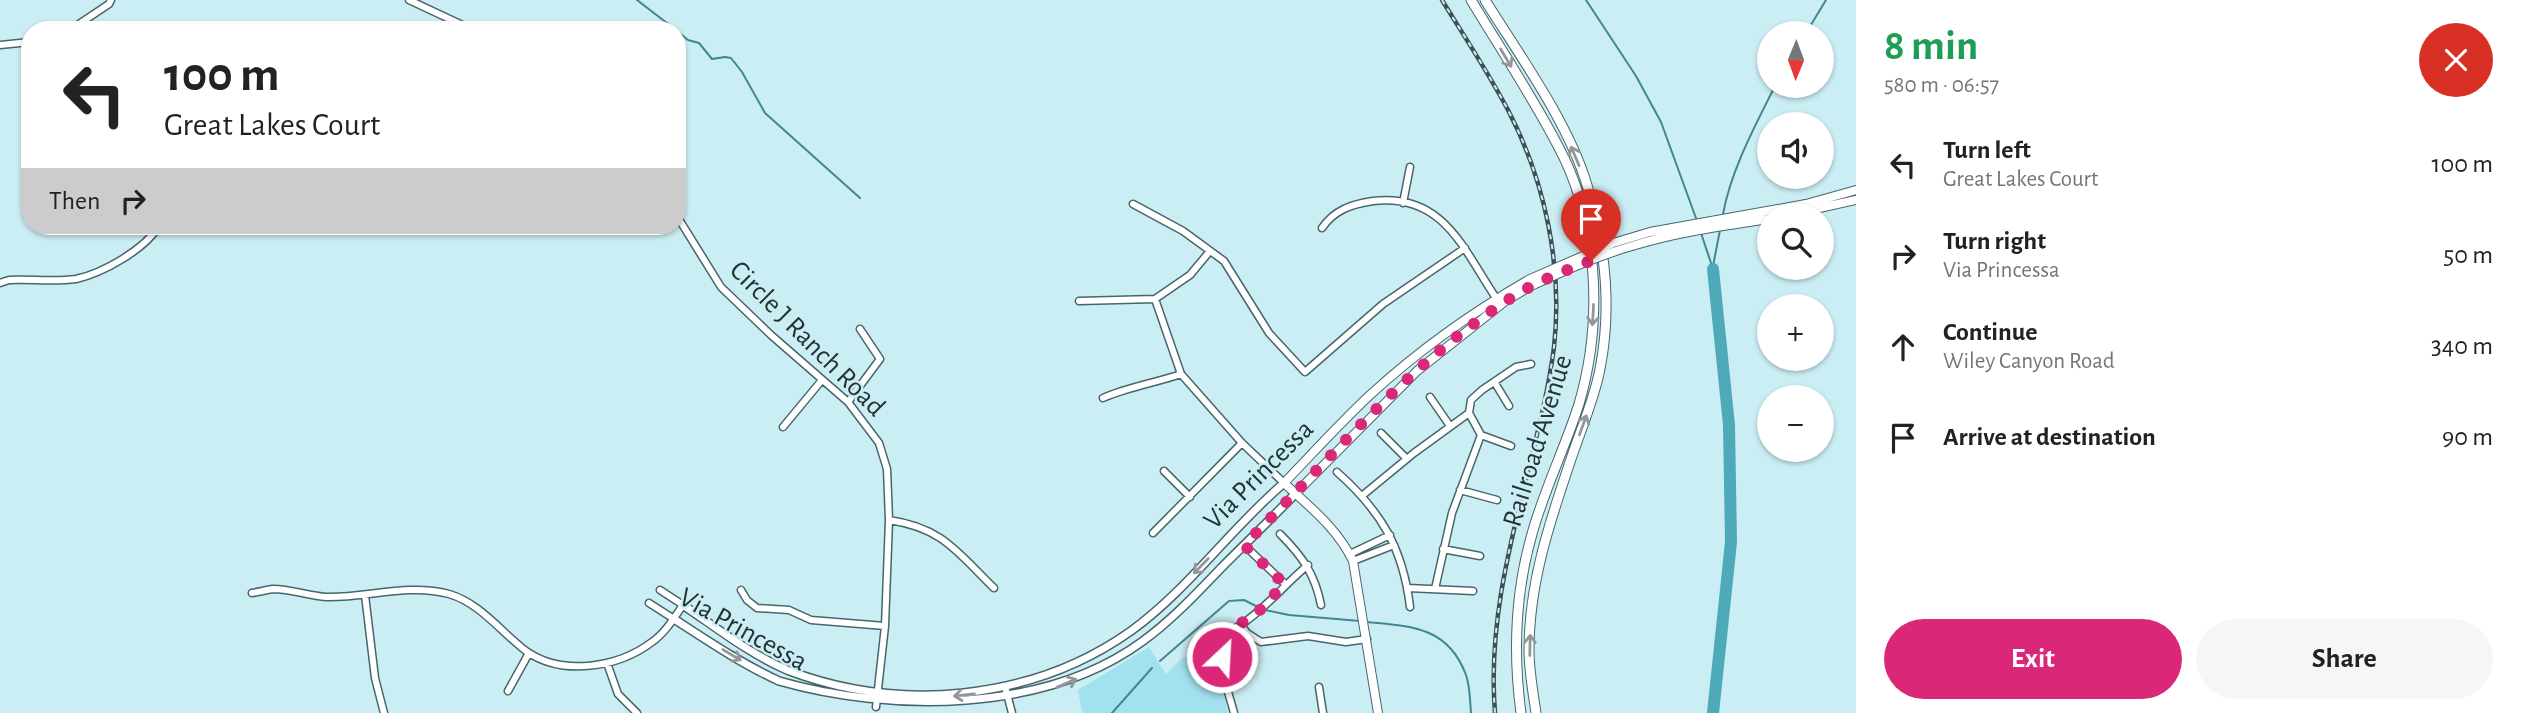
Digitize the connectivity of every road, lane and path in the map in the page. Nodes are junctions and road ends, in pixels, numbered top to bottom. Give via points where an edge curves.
1 (111, 0) edge
2 (409, 0) edge
3 (1471, 0) edge
4 (1485, 0) edge
5 (84, 21) edge
6 (454, 21) edge
7 (21, 43) edge
8 (0, 45) edge
9 (1410, 167) dead end
10 (1856, 190) edge
11 (1856, 200) edge
12 (1403, 203) junction
13 (1820, 203) edge
14 (1133, 204) dead end
15 (1834, 204) edge
16 (1757, 216) edge
17 (1757, 221) edge
18 (1322, 228) dead end
19 (686, 231) edge
20 (153, 235) edge
21 (1465, 248) junction
22 (1210, 251) junction
23 (1531, 282) junction
24 (0, 283) edge
25 (1155, 299) junction
26 (1500, 300) junction
27 (1079, 301) dead end
28 (860, 329) dead end
29 (1531, 364) dead end
30 (1181, 374) junction
31 (822, 380) junction
32 (1495, 383) junction
33 (1430, 397) dead end
34 (1102, 398) dead end
35 (848, 402) junction
36 (1510, 406) dead end
37 (1469, 413) junction
38 (1450, 426) junction
39 (783, 427) dead end
40 (1381, 433) dead end
41 (1481, 435) junction
42 (1242, 443) junction
43 (1511, 446) dead end
44 (1406, 459) junction
45 (1164, 471) dead end
46 (1337, 472) dead end
47 (1284, 483) junction
48 (1460, 490) junction
49 (1295, 494) junction
50 (1363, 495) junction
51 (1190, 497) junction
52 (1497, 500) dead end
53 (889, 520) junction
54 (1153, 533) dead end
55 (1280, 534) dead end
56 (1390, 535) junction
57 (1244, 545) junction
58 (1394, 545) junction
59 (1443, 549) junction
60 (1480, 556) dead end
61 (1351, 558) junction
62 (1308, 565) junction
63 (1284, 584) junction
64 (994, 588) dead end
65 (1408, 588) junction
66 (1435, 589) junction
67 (660, 590) dead end
68 (741, 590) dead end
69 (1473, 591) dead end
70 (252, 593) dead end
71 (365, 595) junction
72 (649, 603) dead end
73 (1321, 605) dead end
74 (683, 606) junction
75 (1410, 607) dead end
76 (674, 619) junction
77 (1241, 625) junction
78 (885, 626) junction
79 (1367, 639) junction
80 (528, 653) junction
81 (607, 663) junction
82 (1319, 687) dead end
83 (1006, 688) junction
84 (508, 691) dead end
85 (878, 694) junction
86 (1009, 702) junction
87 (876, 707) junction
88 (887, 709) dead end
89 (965, 709) dead end
90 (384, 713) edge
91 (637, 713) edge
92 (1012, 713) edge
93 (1234, 713) edge
94 (1323, 713) edge
95 (1377, 713) edge
96 (1521, 713) edge
97 (1536, 713) edge

1 - 5 street
2 - 6 street
3 -> 96 main road, Railroad Avenue via 1559,147 1585,221 1592,268 1587,371 1532,533 1520,593 1515,644
97 -> 4 main road, Railroad Avenue via 1529,651 1536,574 1600,369 1606,288 1587,184 1539,88
7 - 8 street
9 - 12 street
10 - 13 main road
11 - 15 main road
12 - 18 street via 1360,203 1329,217
12 - 21 street via 1421,206 1437,216
14 - 22 street
16 - 23 main road, bridge via 1613,243
17 - 23 main road, bridge via 1630,246
19 - 31 street, Circle J Ranch Road via 720,286
20 - 24 street via 120,261 76,279
21 - 22 street via 1383,304 1305,372 1269,333 1224,261
21 - 26 street
22 - 25 street via 1190,275
23 - 26 main road
25 - 27 street
25 - 30 street
26 - 47 main road, Via Princessa via 1389,378
26 - 49 main road, Via Princessa via 1417,371
28 - 35 street via 880,359
29 - 32 street via 1516,367
30 - 34 street
30 - 42 street
31 - 35 street, Circle J Ranch Road
31 - 39 street
32 - 36 street
32 - 37 street via 1471,400
33 - 38 street
35 - 53 street, Circle J Ranch Road via 879,443 887,469
37 - 38 street
37 - 41 street
38 - 44 street
40 - 44 street
41 - 43 street
41 - 48 street
42 - 47 street
42 - 51 street
44 - 50 street
45 - 51 street
46 - 50 street
47 - 49 main road
47 -> 83 street, Via Princessa via 1131,631 1053,674
48 - 52 street
48 - 59 street
49 - 57 street, Via Princessa
49 - 61 main road via 1334,530
50 - 56 street
51 - 54 street
53 - 64 street via 915,523 937,533
53 - 78 street, Circle J Ranch Road
55 - 62 street
56 - 58 street
56 - 61 street
57 - 63 street
86 -> 57 street, Via Princessa via 1071,682 1140,643
58 - 61 street
58 - 65 street
59 - 60 street
59 - 66 street
61 - 79 main road
62 - 63 street
62 - 73 street
63 - 77 street
65 - 66 street
65 - 75 street
66 - 69 street
67 - 74 street, Via Princessa
68 - 78 street via 757,608 789,610 811,620
70 - 71 street via 274,589 324,597
71 - 80 street via 411,589 450,594 474,606
71 - 90 street
72 - 76 street, Via Princessa
74 - 76 street
74 - 85 street, Via Princessa via 786,669
76 - 81 street via 646,647
76 -> 87 street, Via Princessa via 780,681
77 - 79 street via 1261,642 1308,636 1346,642
77 - 93 street via 1231,630 1222,644
78 - 85 street, Circle J Ranch Road
79 - 95 main road
80 - 81 street via 570,665
80 - 84 street
81 - 91 street via 618,694
82 - 94 street
83 -> 85 street, Via Princessa via 943,697
83 - 86 street
85 - 87 street, Circle J Ranch Road
86 - 89 street, Via Princessa
86 - 92 street
87 - 88 street, Via Princessa

